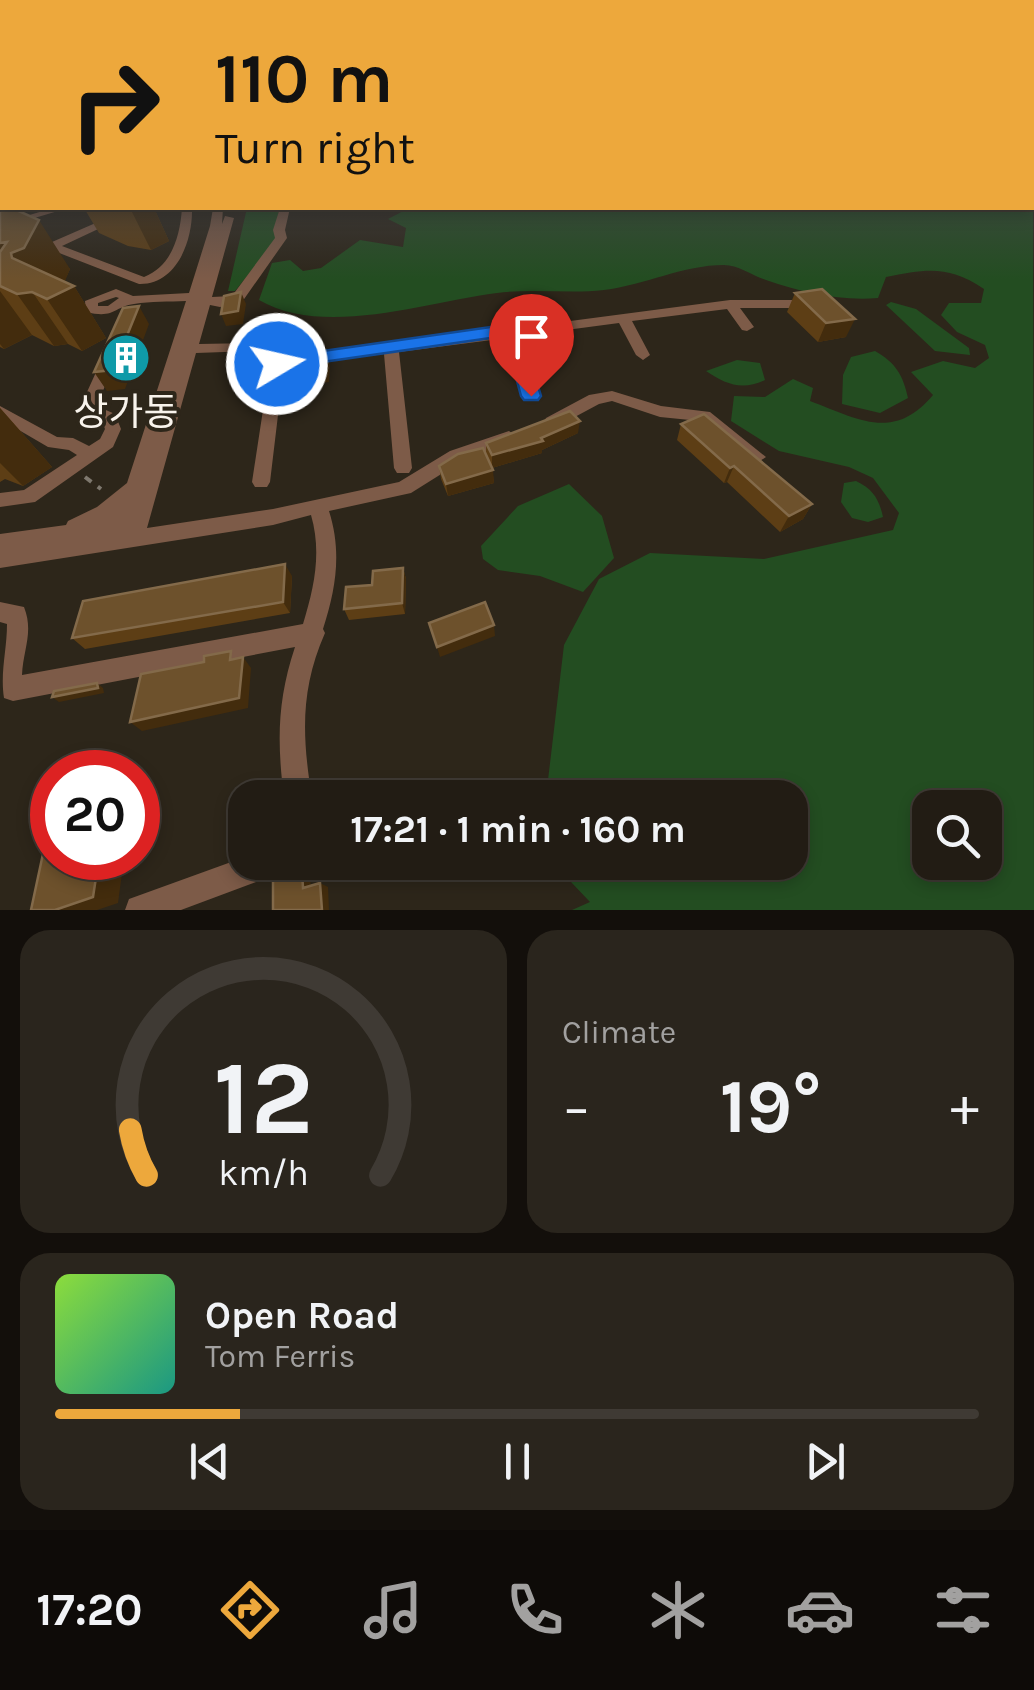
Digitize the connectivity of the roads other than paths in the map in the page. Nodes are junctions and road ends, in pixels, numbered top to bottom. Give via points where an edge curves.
1 (57, 210) edge
2 (134, 210) edge
3 (186, 210) edge
4 (218, 210) edge
5 (229, 210) edge
6 (284, 210) edge
7 (120, 216) junction
8 (137, 222) dead end
9 (54, 245) junction
10 (147, 281) junction
11 (198, 299) junction
12 (133, 300) junction
13 (74, 304) edge
14 (730, 304) junction
15 (806, 304) edge
16 (98, 307) junction
17 (623, 317) junction
18 (126, 318) edge
19 (747, 327) dead end
20 (512, 330) junction
21 (116, 342) edge
22 (391, 348) junction
23 (193, 349) junction
24 (287, 354) junction
25 (644, 355) dead end
26 (531, 396) dead end
27 (0, 412) edge
28 (92, 456) junction
29 (757, 456) edge
30 (402, 468) dead end
31 (260, 482) dead end
32 (136, 486) junction
33 (0, 500) edge
34 (308, 508) junction
35 (68, 532) junction
36 (128, 532) junction
37 (0, 542) edge
38 (0, 559) edge
39 (0, 612) edge
40 (314, 633) junction
41 (295, 780) edge
42 (228, 878) edge
43 (140, 910) edge

1 - 9 street via 0,226
2 - 7 street
3 - 10 street via 168,270
4 - 11 street
5 - 11 street
6 - 11 street via 282,238 245,293 227,302
7 - 8 street
7 - 9 street
9 - 10 street
10 - 12 street
11 - 12 street
11 - 23 street
11 - 32 street
12 - 16 street via 116,292
13 - 16 street
14 - 15 street
14 - 17 street
14 - 19 street
16 - 18 street via 100,322
17 - 20 street
17 - 25 street
20 - 22 street
20 - 26 street
21 - 28 street via 90,403 113,430
22 - 24 street via 316,358
22 - 30 street
23 - 24 street via 253,346
23 - 36 street
24 - 31 street via 277,364
27 - 28 street
28 - 33 street via 28,496
29 - 34 street via 704,416 612,396 456,456 404,488
32 - 35 street
32 - 36 street
34 - 36 street
34 - 40 street via 330,541
35 - 36 street
35 - 37 street
36 - 38 street
39 - 40 street via 16,614 22,627 7,674 13,689
40 - 41 street via 295,688 290,742
42 - 43 street

